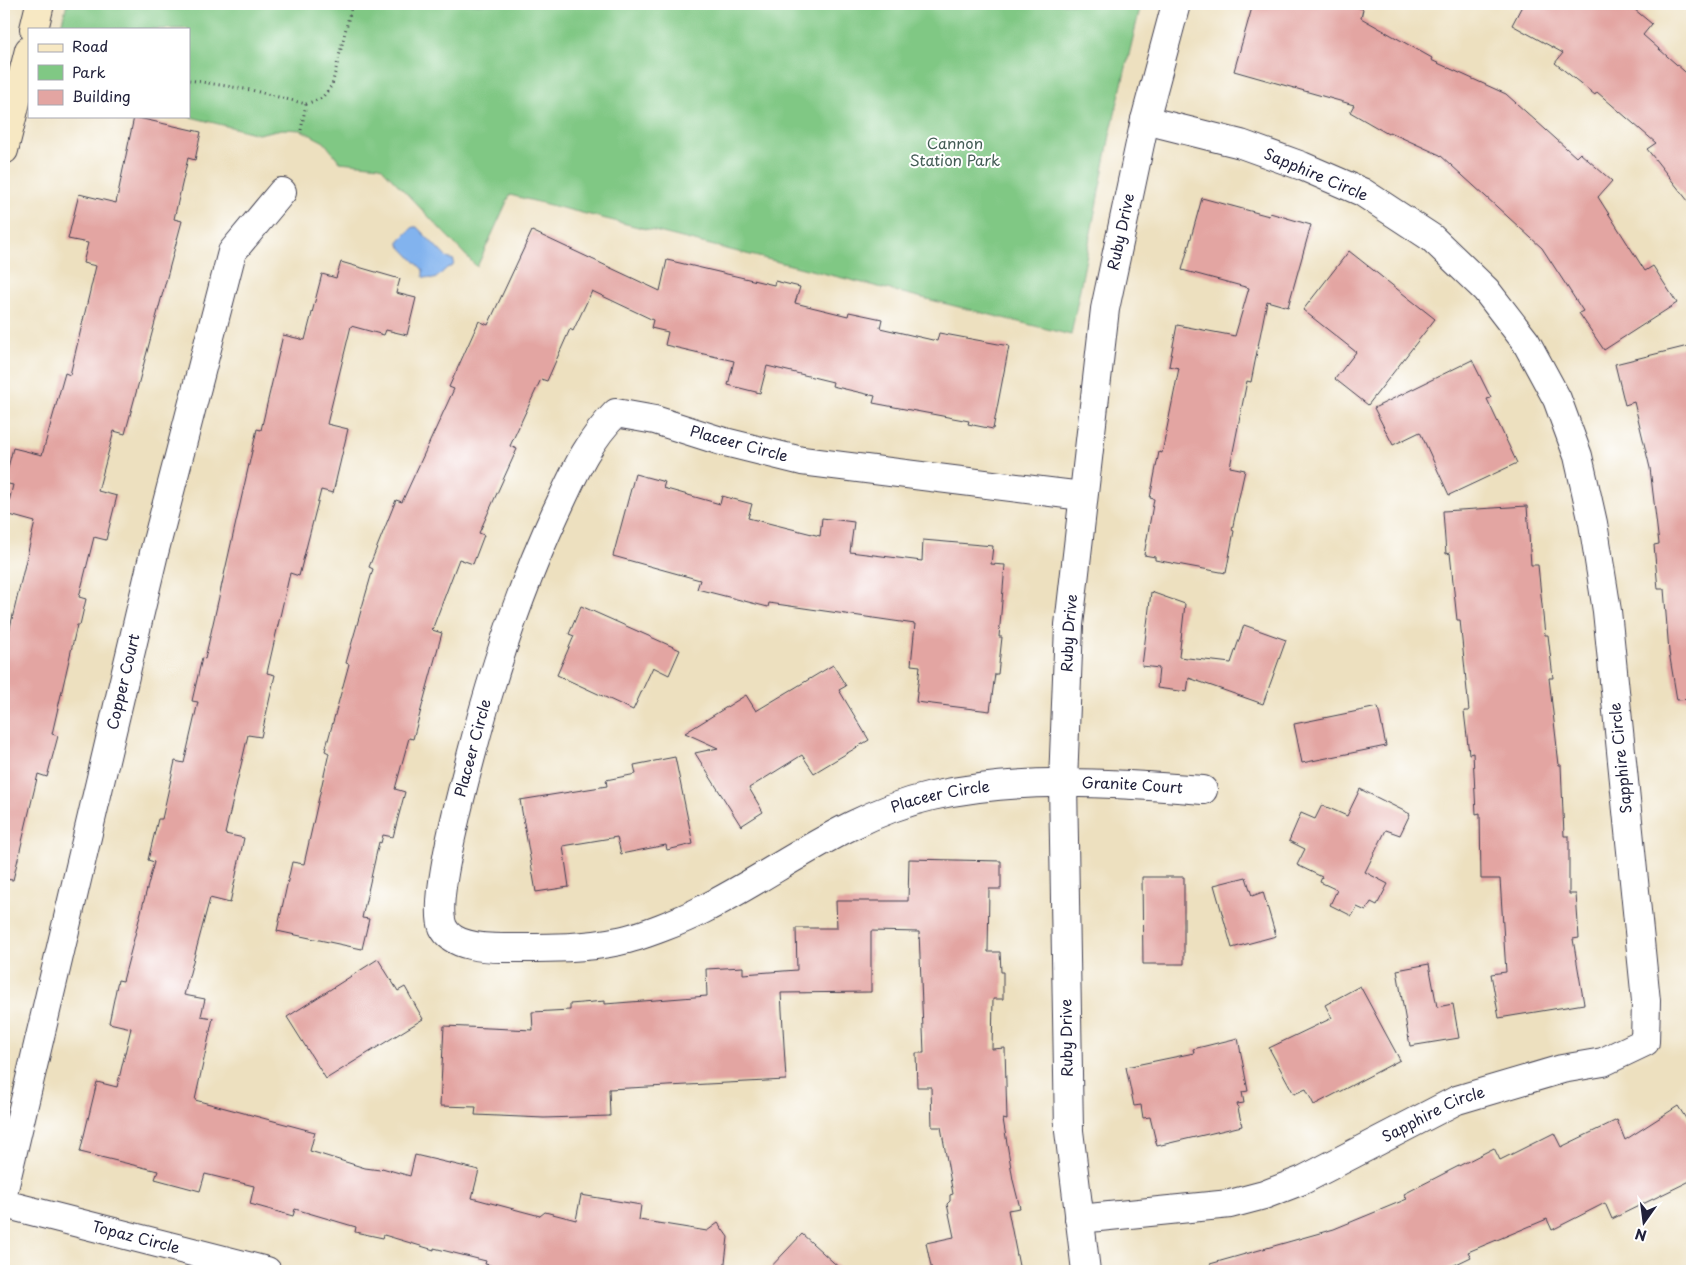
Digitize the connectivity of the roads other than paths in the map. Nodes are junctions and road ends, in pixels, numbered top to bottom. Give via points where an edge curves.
1 (40, 4) edge
2 (1176, 4) edge
3 (34, 28) edge
4 (28, 54) edge
5 (1145, 120) junction
6 (4, 150) edge
7 (282, 192) dead end
8 (1082, 496) junction
9 (1063, 783) junction
10 (1203, 790) dead end
11 (4, 1190) edge
12 (4, 1204) edge
13 (1079, 1219) junction
14 (267, 1271) edge
15 (1086, 1271) edge

1 - 3 main road
2 - 5 street, Ruby Drive
4 - 6 main road
5 - 8 street, Ruby Drive via 1105,309
5 - 13 street, Sapphire Circle via 1241,144 1302,166 1362,192 1432,238 1486,290 1526,342 1557,399 1578,456 1607,611 1646,1001 1645,1042 1603,1062 1562,1069 1457,1100 1303,1180 1264,1195 1230,1204
7 - 11 street, Copper Court via 232,252 154,553
8 - 9 street, Ruby Drive via 1070,625
8 - 9 street, Placeer Circle via 802,461 655,420 616,413 588,445 536,555 509,626 486,697 458,806 441,904 443,927 454,938 484,948 555,948 621,941 700,911 855,822 931,796 1010,784
9 - 10 street, Granite Court via 1114,783
9 - 13 street, Ruby Drive via 1069,1131
12 - 14 street, Topaz Circle
13 - 15 street, Ruby Drive

